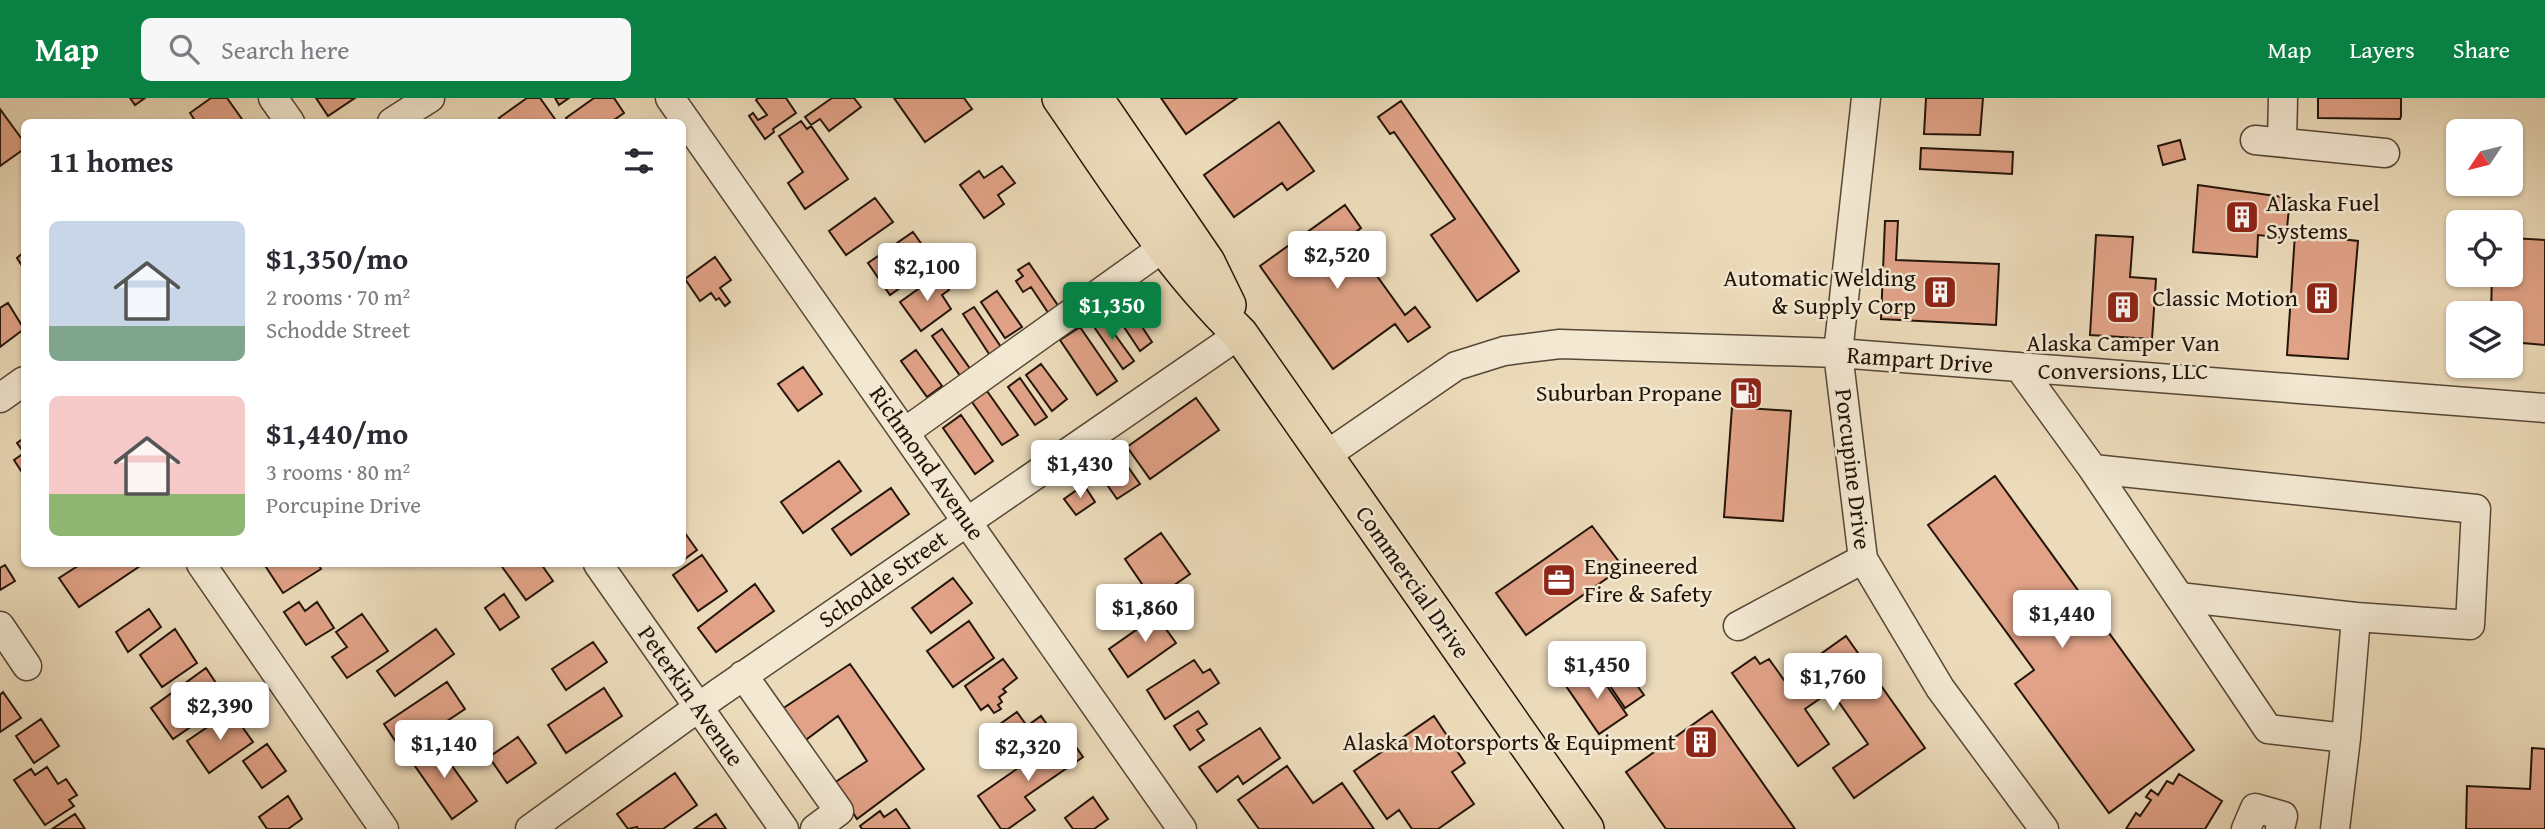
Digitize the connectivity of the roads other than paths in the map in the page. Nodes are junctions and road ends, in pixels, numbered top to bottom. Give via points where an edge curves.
1 (273, 98) edge
2 (430, 98) edge
3 (670, 98) edge
4 (1060, 98) edge
5 (1095, 98) edge
6 (1866, 98) edge
7 (2283, 98) edge
8 (288, 119) edge
9 (397, 119) edge
10 (685, 119) edge
11 (686, 121) edge
12 (2385, 153) dead end
13 (1164, 247) junction
14 (1240, 334) junction
15 (1838, 353) junction
16 (2019, 367) junction
17 (21, 383) edge
18 (0, 398) edge
19 (2545, 408) edge
20 (905, 432) junction
21 (1325, 456) junction
22 (2093, 469) junction
23 (968, 520) junction
24 (1863, 559) junction
25 (203, 567) edge
26 (600, 567) edge
27 (2179, 597) junction
28 (2356, 617) junction
29 (0, 626) edge
30 (1738, 626) dead end
31 (27, 666) dead end
32 (743, 675) junction
33 (698, 706) junction
34 (2346, 738) junction
35 (384, 829) edge
36 (530, 829) edge
37 (784, 829) edge
38 (815, 829) edge
39 (1182, 829) edge
40 (1586, 829) edge
41 (2044, 829) edge
42 (2246, 829) edge
43 (2280, 829) edge
44 (2335, 829) edge

1 - 8 street
2 - 9 street
3 - 10 street, Richmond Avenue
4 - 13 main road, Commercial Drive
5 - 14 main road, Commercial Drive via 1207,262
6 - 15 street, Porcupine Drive
7 - 12 street via 2268,140
11 - 20 street, Richmond Avenue
13 - 14 main road, Commercial Drive
13 - 20 street
14 - 21 main road, Commercial Drive
14 - 23 street, Schodde Street
15 - 16 street, Rampart Drive
15 - 21 street, Rampart Drive via 1560,344 1504,351 1457,366
15 - 24 street, Porcupine Drive
16 - 19 street, Rampart Drive
16 - 22 street
17 - 18 street
20 - 23 street, Richmond Avenue
21 - 40 main road, Commercial Drive
22 - 27 street
22 - 28 street via 2476,509 2470,625
23 - 32 street, Schodde Street
23 - 39 street, Richmond Avenue
24 - 30 street
24 - 41 street, Porcupine Drive via 1940,688
25 - 35 street
26 - 33 street, Peterkin Avenue
27 - 28 street
27 - 34 street via 2268,729
28 - 34 street
29 - 31 street
32 - 33 street, Schodde Street
32 - 38 street via 839,811
33 - 36 street, Schodde Street
33 - 37 street, Peterkin Avenue
34 - 44 street
42 - 43 street via 2255,808 2283,816

